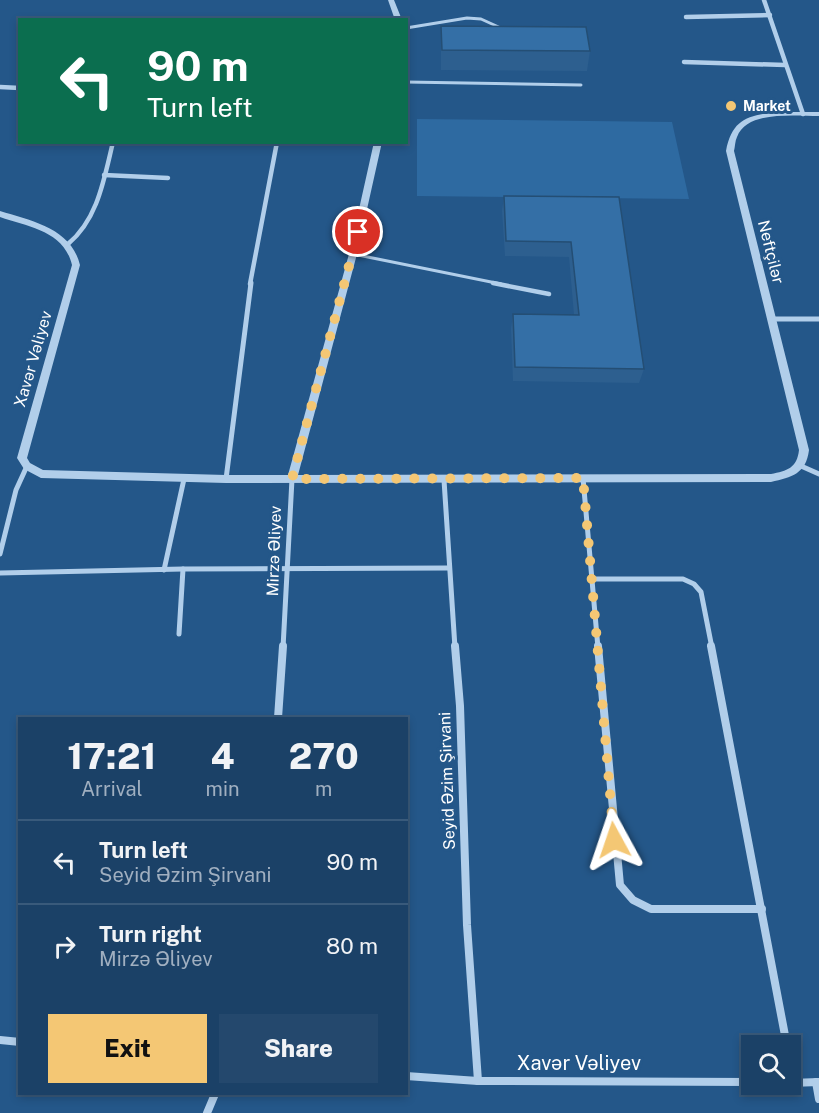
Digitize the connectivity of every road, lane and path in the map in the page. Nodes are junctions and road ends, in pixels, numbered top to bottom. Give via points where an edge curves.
1 (391, 0) edge
2 (764, 0) edge
3 (770, 15) junction
4 (686, 17) dead end
5 (398, 18) edge
6 (408, 28) edge
7 (508, 31) edge
8 (684, 62) dead end
9 (785, 65) junction
10 (408, 82) edge
11 (581, 85) dead end
12 (0, 87) edge
13 (18, 88) edge
14 (803, 114) junction
15 (819, 114) edge
16 (112, 144) edge
17 (277, 144) edge
18 (378, 144) edge
19 (104, 175) junction
20 (168, 178) dead end
21 (0, 214) edge
22 (68, 244) junction
23 (353, 254) junction
24 (549, 294) dead end
25 (772, 319) junction
26 (819, 319) edge
27 (27, 466) junction
28 (801, 466) junction
29 (819, 474) edge
30 (184, 478) junction
31 (583, 478) junction
32 (226, 479) junction
33 (292, 479) junction
34 (444, 480) junction
35 (0, 554) edge
36 (448, 567) junction
37 (183, 569) junction
38 (164, 570) junction
39 (289, 570) junction
40 (0, 573) edge
41 (590, 579) junction
42 (179, 634) dead end
43 (278, 717) edge
44 (762, 909) junction
45 (785, 1035) edge
46 (0, 1040) edge
47 (18, 1042) edge
48 (408, 1076) edge
49 (478, 1081) junction
50 (741, 1082) edge
51 (817, 1082) edge
52 (801, 1083) edge
53 (215, 1095) edge
54 (819, 1099) edge
55 (207, 1113) edge

1 - 5 street
2 - 3 street
3 - 4 street
3 - 9 street
6 - 7 lane via 467,18 481,19
8 - 9 street
9 - 14 street
10 - 11 lane
12 - 13 street
14 - 15 street, Neftçilər
14 - 25 street, Neftçilər via 755,117 742,125 730,141
16 - 19 street
17 - 32 street via 250,286
18 - 23 street, Mirzə Əliyev
19 - 20 street
19 - 22 street via 88,225
21 - 22 street
22 - 27 street, Xavər Vəliyev via 75,253 76,265 25,443 22,458
23 - 24 lane
23 - 33 street, Mirzə Əliyev
25 - 26 street
25 - 28 street, Neftçilər via 804,450
27 - 30 street via 41,474
27 - 35 street, Xavər Vəliyev via 16,490
28 - 29 street
28 - 31 street via 771,478
30 - 32 street
30 - 38 street
31 - 34 street
31 - 41 street
32 - 33 street
33 - 34 street
33 - 39 street, Mirzə Əliyev
34 - 36 street, Seyid Əzim Şirvani
36 - 39 street
36 - 49 street, Seyid Əzim Şirvani via 460,706 467,925
37 - 38 street
37 - 39 street
37 - 42 street
38 - 40 street
39 - 43 street, Mirzə Əliyev
41 - 44 street via 682,579 701,592
41 - 44 street via 620,885 633,900 651,909
44 - 45 street
46 - 47 street
48 - 49 street, Xavər Vəliyev
49 - 50 street, Xavər Vəliyev
51 - 52 street
51 - 54 street
53 - 55 street

